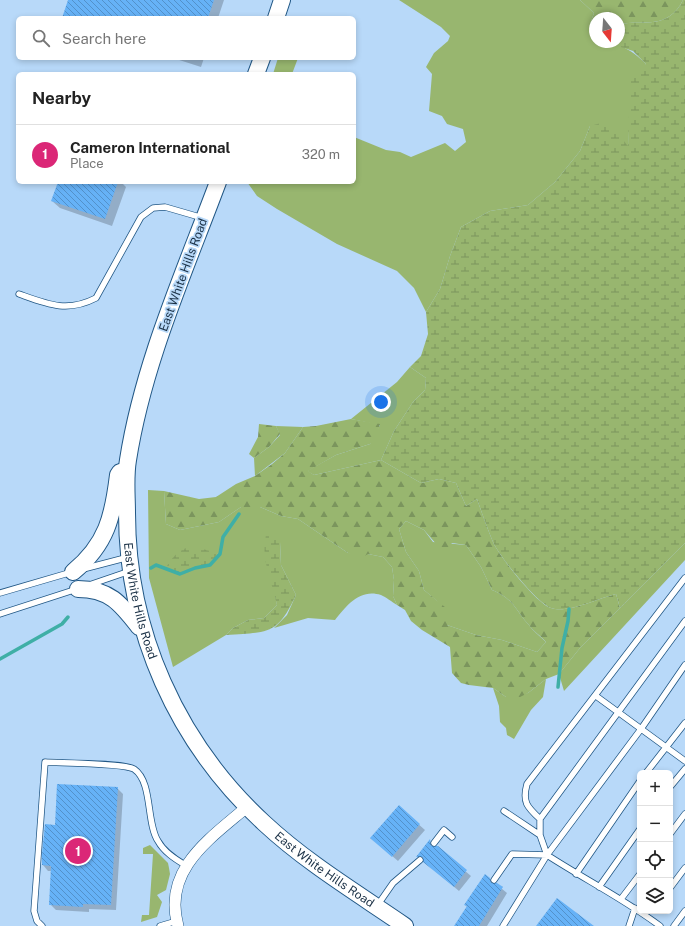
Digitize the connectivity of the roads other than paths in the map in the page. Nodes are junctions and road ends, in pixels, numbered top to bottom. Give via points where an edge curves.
1 (282, 0) edge
2 (277, 16) edge
3 (261, 60) edge
4 (257, 72) edge
5 (217, 184) edge
6 (204, 219) junction
7 (18, 294) dead end
8 (127, 463) junction
9 (130, 564) junction
10 (74, 572) junction
11 (685, 578) edge
12 (78, 589) junction
13 (0, 592) edge
14 (0, 614) edge
15 (685, 621) edge
16 (143, 632) junction
17 (685, 665) edge
18 (596, 696) junction
19 (619, 713) junction
20 (685, 723) edge
21 (641, 729) junction
22 (667, 748) junction
23 (685, 761) edge
24 (685, 769) edge
25 (648, 770) edge
26 (673, 783) edge
27 (637, 785) edge
28 (248, 806) junction
29 (504, 811) dead end
30 (685, 814) edge
31 (540, 819) junction
32 (673, 830) edge
33 (637, 834) edge
34 (540, 835) junction
35 (452, 837) dead end
36 (434, 843) dead end
37 (547, 855) junction
38 (420, 860) dead end
39 (186, 865) junction
40 (685, 868) edge
41 (576, 874) junction
42 (637, 878) edge
43 (494, 880) dead end
44 (673, 884) edge
45 (599, 887) junction
46 (621, 900) junction
47 (377, 906) junction
48 (635, 908) junction
49 (685, 911) edge
50 (650, 914) edge
51 (648, 917) junction
52 (177, 923) edge
53 (42, 926) edge
54 (160, 926) edge
55 (405, 926) edge
56 (503, 926) edge
57 (629, 926) edge
58 (660, 926) edge
59 (674, 926) edge

1 - 2 main road
3 - 4 main road
5 - 6 main road, East White Hills Road
6 - 7 lane via 165,207 153,208 141,217 96,298 84,304 66,307 46,304
6 - 8 main road, East White Hills Road via 159,340 145,385
8 - 9 main road, East White Hills Road
8 - 10 main road via 118,475 114,508 108,529 96,550
9 - 10 lane
9 - 12 lane
9 - 16 main road, East White Hills Road
10 - 13 lane
11 - 18 lane
12 - 14 lane
12 - 16 main road via 100,592 117,601
15 - 19 lane
16 - 28 main road, East White Hills Road via 170,697 194,740 219,775
17 - 21 lane
18 - 19 lane
18 - 31 lane via 527,784 524,796 529,809
19 - 21 lane
19 - 31 lane
20 - 22 lane
21 - 22 lane
21 - 37 lane
22 - 23 lane
22 - 25 lane via 657,756
24 - 26 lane
27 - 41 lane
28 - 39 street via 202,846
28 - 47 main road, East White Hills Road via 301,854
29 - 34 lane
30 - 32 lane
31 - 34 lane
33 - 45 lane
34 - 37 lane
35 - 36 lane via 444,830
37 - 41 lane
37 - 43 lane via 512,854
37 - 56 lane
38 - 47 lane via 393,883
39 - 52 street via 178,886 174,913
39 - 53 lane via 174,858 157,841 147,791 142,778 134,769 45,762 34,910 37,921
40 - 44 lane
41 - 45 lane
42 - 46 lane
45 - 46 lane
46 - 48 lane
47 - 55 main road, East White Hills Road
48 - 51 lane
48 - 57 lane
49 - 59 lane
50 - 51 lane
51 - 58 lane
52 - 54 lane

